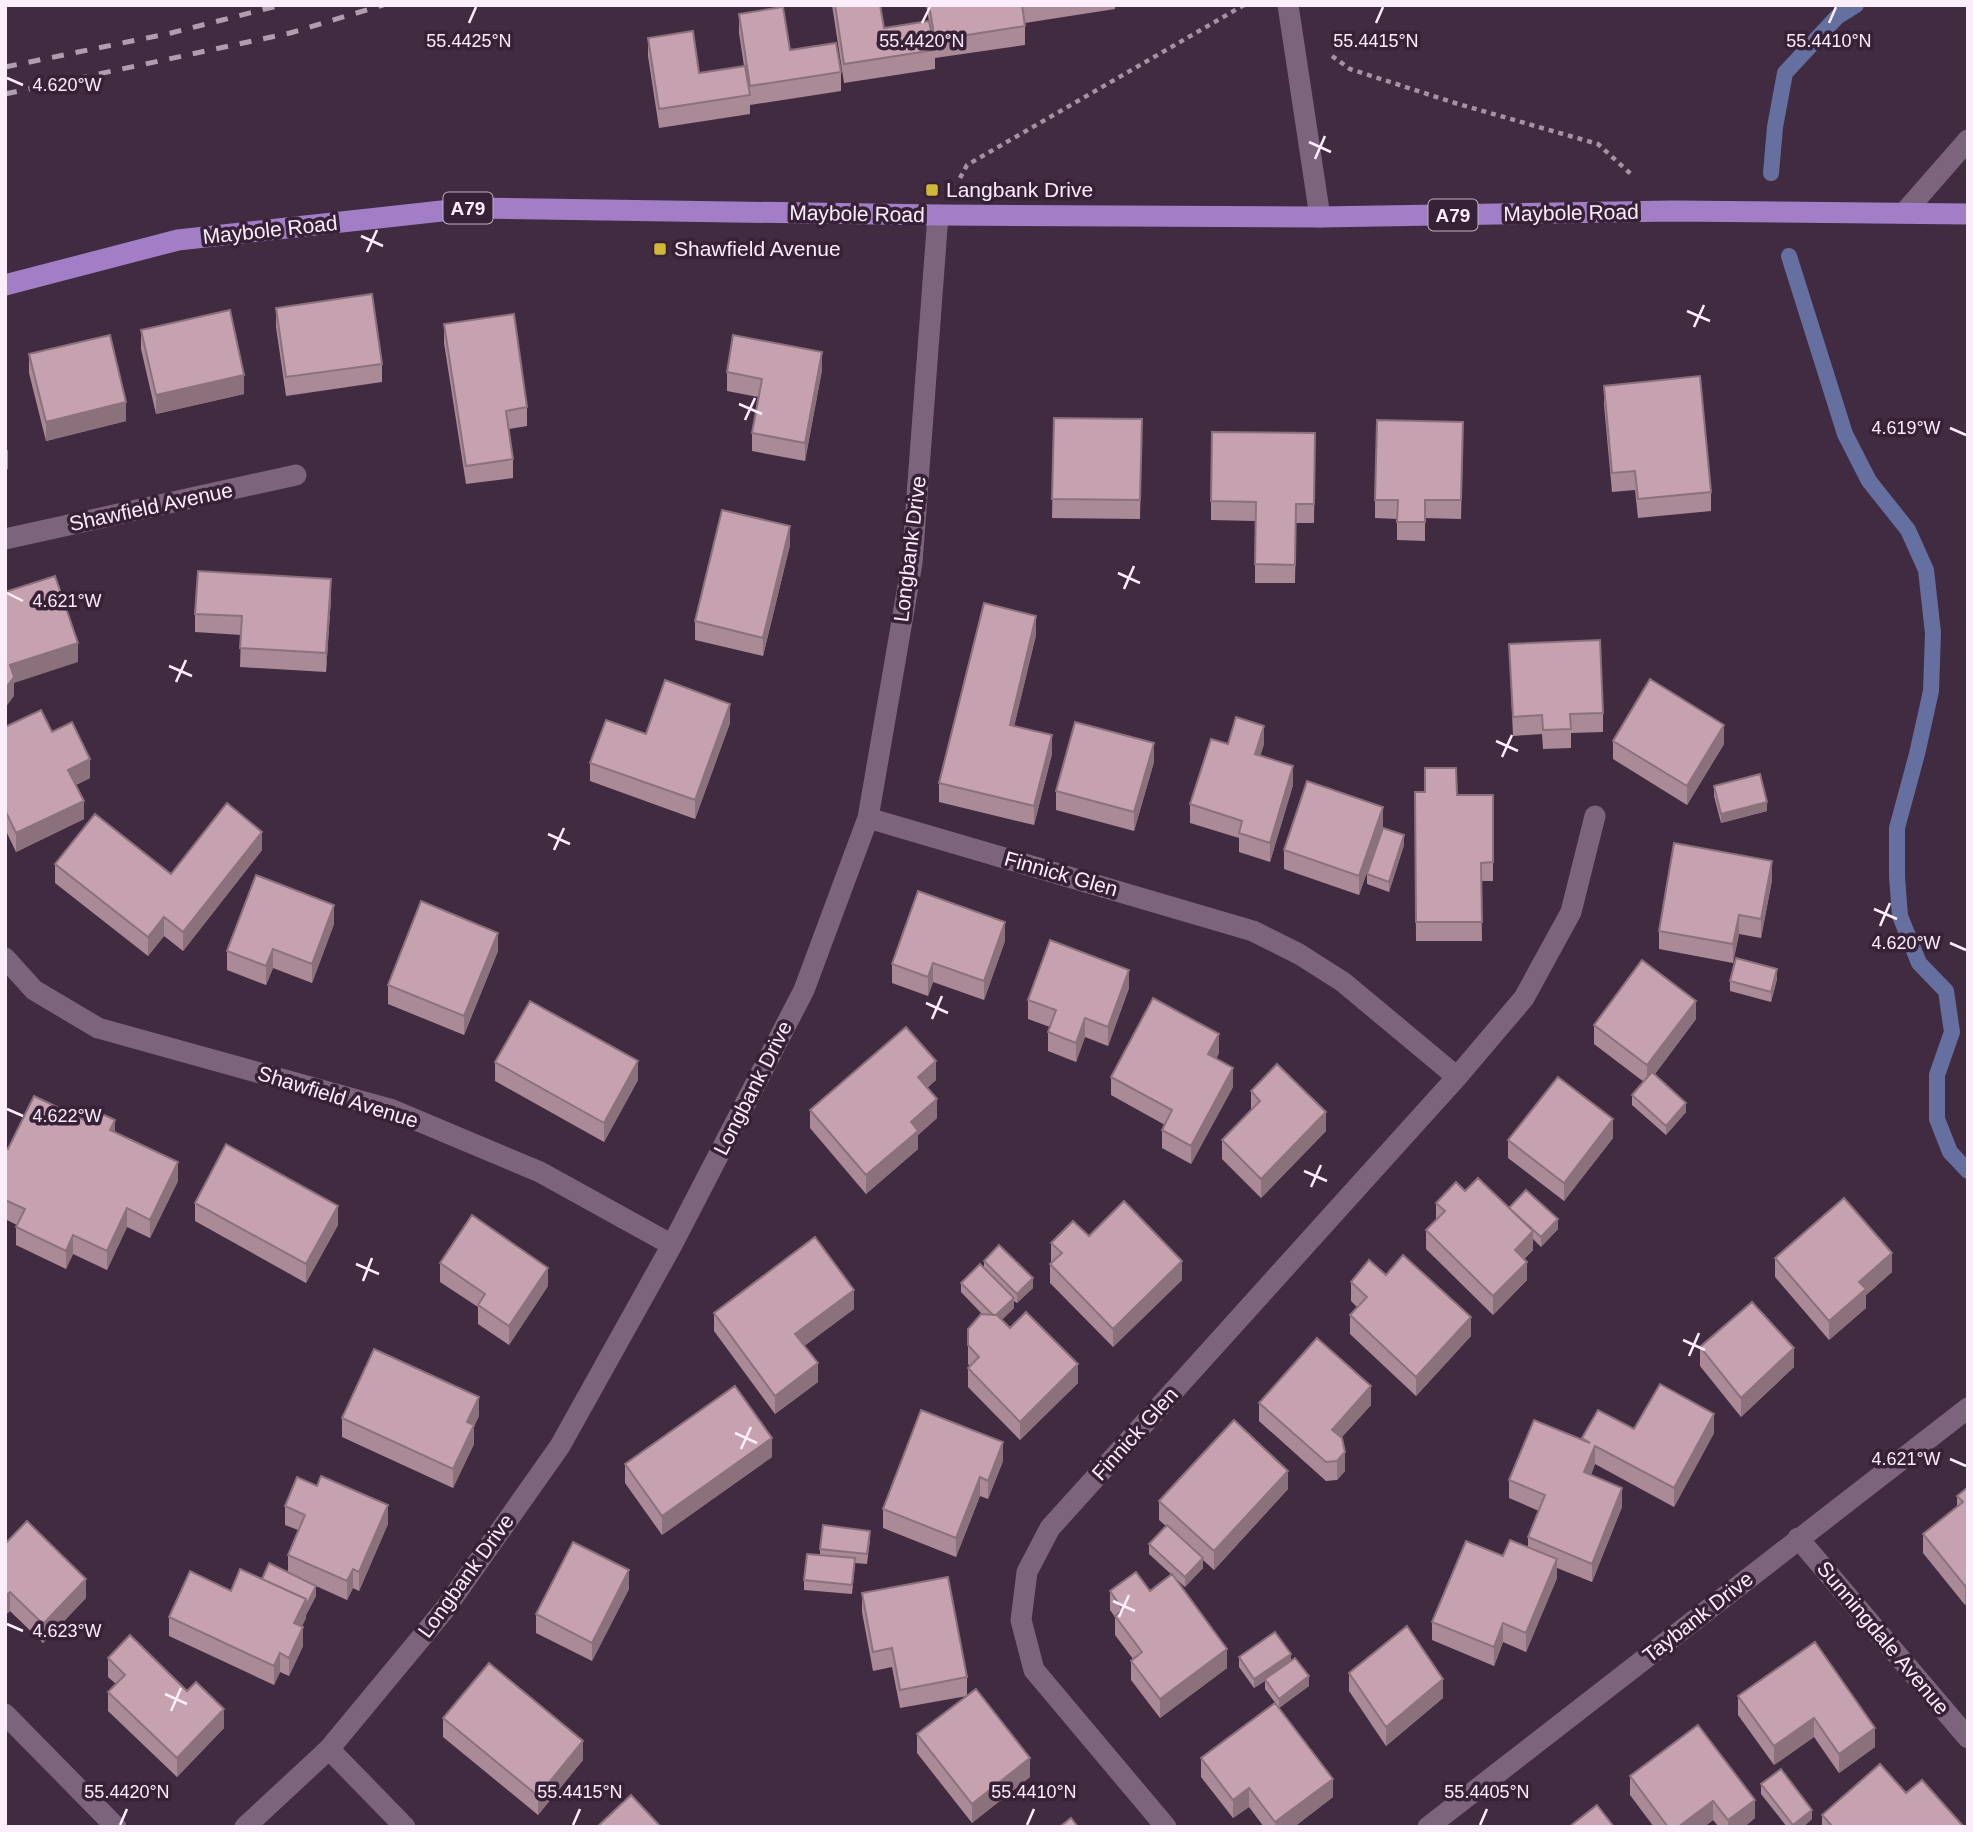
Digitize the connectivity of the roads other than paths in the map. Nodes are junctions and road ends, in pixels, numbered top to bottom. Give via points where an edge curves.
1 (1288, 5) edge
2 (1968, 140) edge
3 (1905, 212) junction
4 (1968, 214) edge
5 (938, 215) junction
6 (1320, 216) junction
7 (5, 285) edge
8 (296, 475) dead end
9 (5, 539) edge
10 (1595, 816) dead end
11 (868, 818) junction
12 (5, 958) edge
13 (1457, 1077) junction
14 (672, 1245) junction
15 (1968, 1408) edge
16 (1798, 1538) junction
17 (5, 1714) edge
18 (1968, 1738) edge
19 (329, 1749) junction
20 (116, 1827) edge
21 (245, 1827) edge
22 (405, 1827) edge
23 (1166, 1827) edge
24 (1429, 1827) edge

1 - 6 street
2 - 3 street
3 - 4 main road, Maybole Road / A79
3 - 6 main road, Maybole Road / A79
5 - 6 main road, Maybole Road / A79
5 - 7 main road, Maybole Road / A79 via 469,208 178,240
5 - 11 street, Longbank Drive via 912,563
8 - 9 street, Shawfield Avenue
10 - 13 street, Finnick Glen via 1571,912 1524,998
11 - 13 street, Finnick Glen via 1253,931 1343,982
11 - 14 street, Longbank Drive via 804,989
12 - 14 street, Shawfield Avenue via 34,990 98,1028 390,1109 540,1172
13 - 23 street, Finnick Glen via 1050,1528 1027,1572 1021,1620 1034,1670
14 - 19 street, Longbank Drive via 560,1446 445,1609
15 - 16 street, Taybank Drive
16 - 18 street, Sunningdale Avenue
16 - 24 street, Taybank Drive
17 - 20 street
19 - 21 street, Longbank Drive
19 - 22 street

